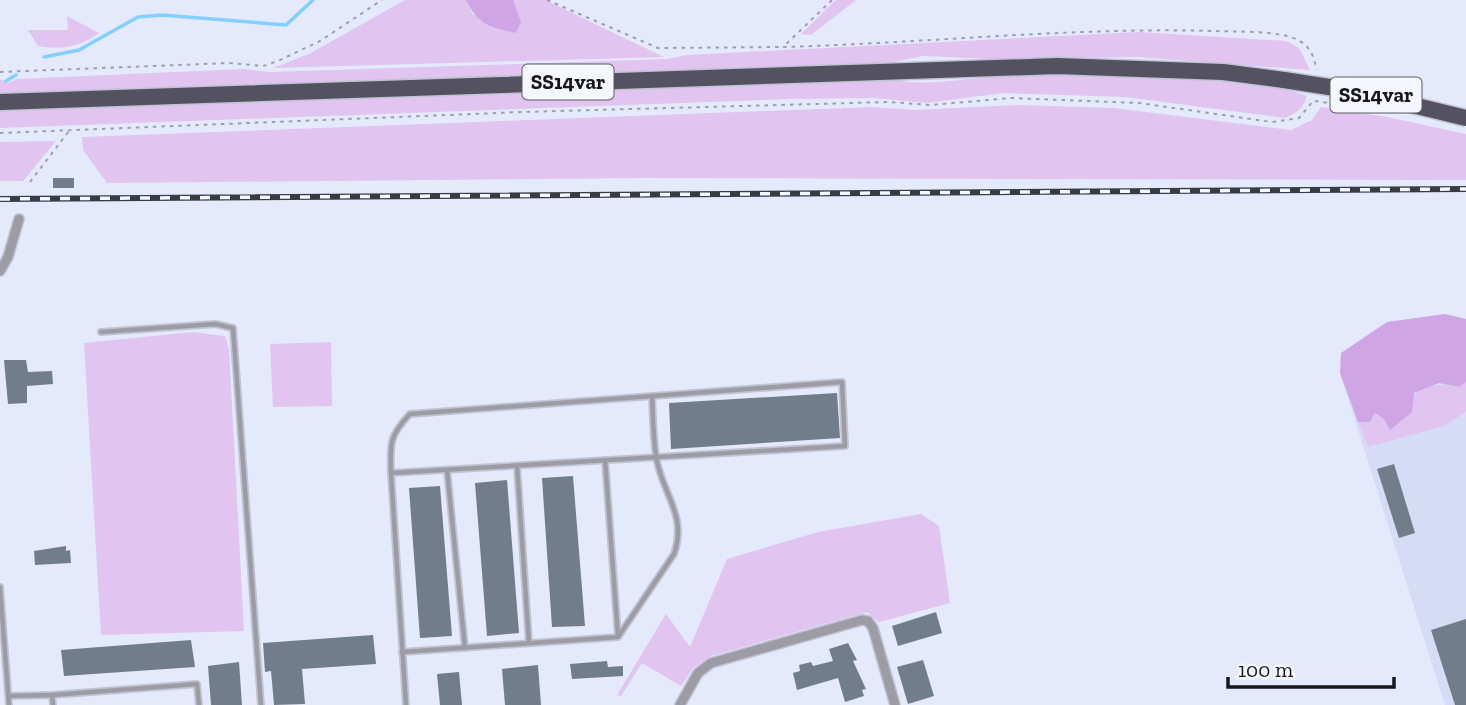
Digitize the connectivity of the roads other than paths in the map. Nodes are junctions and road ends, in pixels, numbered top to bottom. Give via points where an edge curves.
1 (0, 102) edge
2 (1466, 118) edge
3 (19, 219) dead end
4 (0, 271) edge
5 (101, 332) dead end
6 (652, 396) junction
7 (656, 457) junction
8 (605, 460) junction
9 (517, 466) junction
10 (447, 470) junction
11 (391, 473) junction
12 (0, 587) edge
13 (618, 637) junction
14 (529, 643) junction
15 (465, 648) junction
16 (402, 652) junction
17 (52, 695) junction
18 (9, 696) junction
19 (9, 705) edge
20 (53, 705) edge
21 (199, 705) edge
22 (261, 705) edge
23 (406, 705) edge
24 (680, 705) edge
25 (895, 705) edge

1 - 2 highway, SS14var, bridge via 1057,66 1199,71 1284,80 1355,91
3 - 4 street
5 - 22 lane via 215,324 233,328
6 - 7 lane
6 - 7 lane via 842,382 845,446
6 - 11 lane via 410,415 390,443
7 - 8 lane
7 - 13 lane via 680,526 680,539
8 - 9 lane
8 - 13 lane
9 - 10 lane
9 - 14 lane
10 - 11 lane
10 - 15 lane
11 - 16 lane
12 - 18 lane
13 - 14 lane
14 - 15 lane
15 - 16 lane
16 - 23 lane
17 - 18 lane
17 - 20 lane
17 - 21 lane via 197,684
18 - 19 lane
24 - 25 street via 698,673 711,663 868,621

